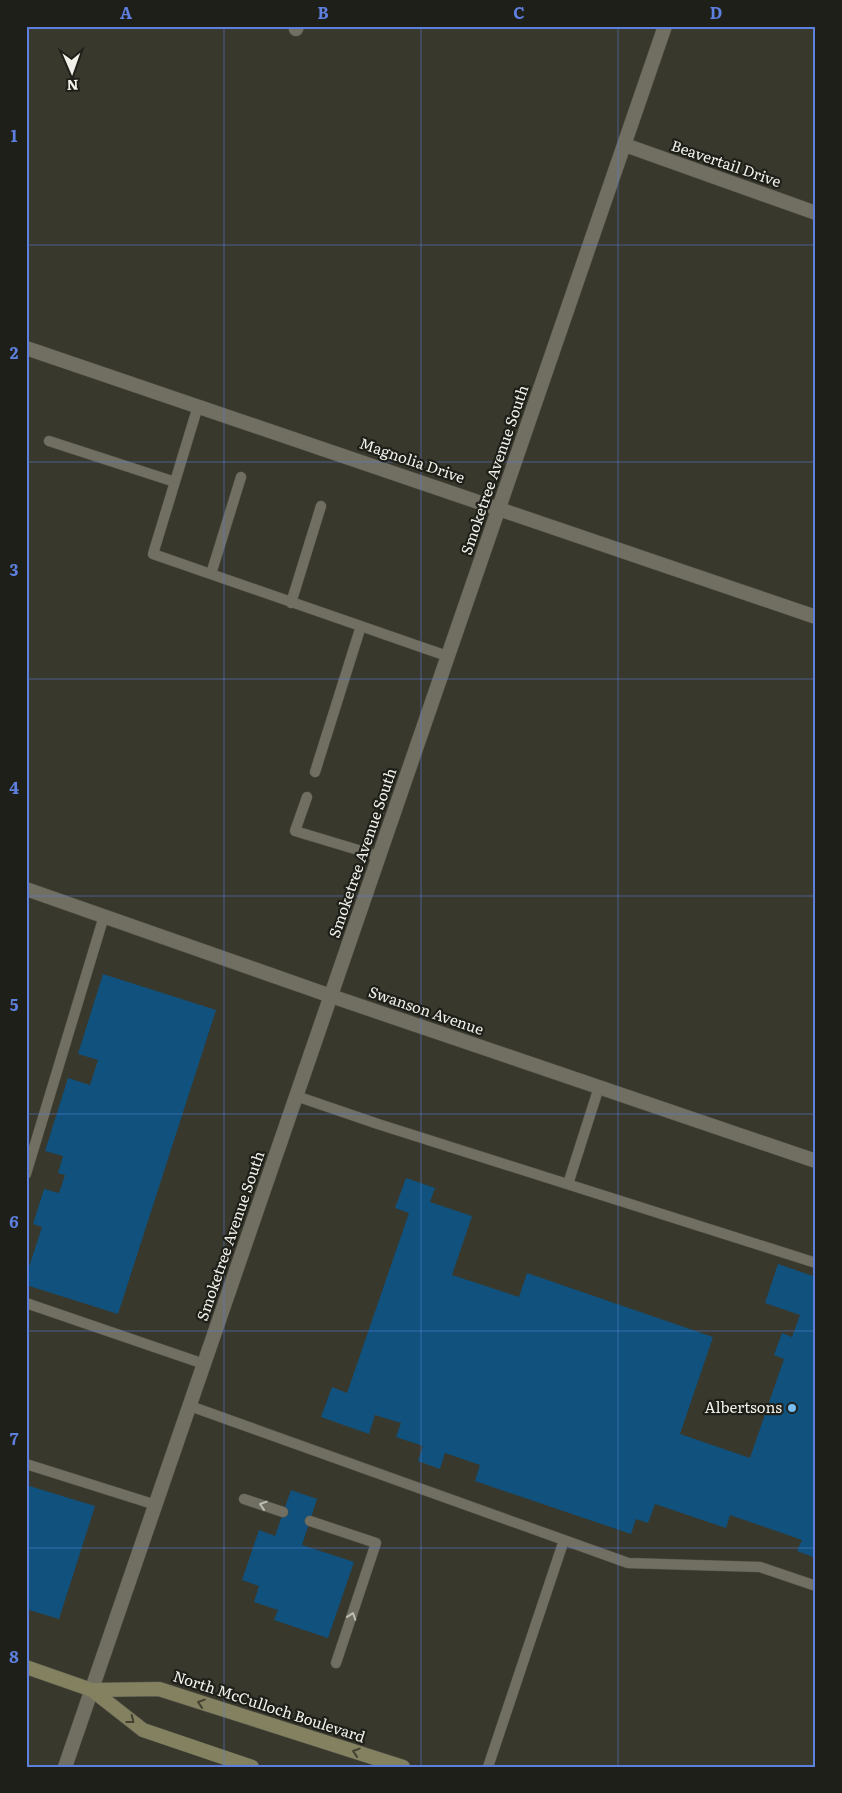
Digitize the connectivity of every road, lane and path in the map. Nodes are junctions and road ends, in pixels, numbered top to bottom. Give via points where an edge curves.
1 (665, 26) edge
2 (624, 145) junction
3 (816, 212) edge
4 (26, 348) edge
5 (198, 406) junction
6 (49, 441) dead end
7 (241, 477) dead end
8 (175, 482) junction
9 (321, 506) dead end
10 (499, 507) junction
11 (211, 574) junction
12 (291, 603) junction
13 (816, 617) edge
14 (361, 626) junction
15 (447, 656) junction
16 (315, 772) dead end
17 (307, 797) dead end
18 (378, 856) junction
19 (26, 889) edge
20 (104, 916) junction
21 (330, 996) junction
22 (599, 1087) junction
23 (296, 1096) junction
24 (816, 1161) edge
25 (26, 1174) edge
26 (568, 1184) junction
27 (816, 1263) edge
28 (26, 1303) edge
29 (204, 1364) junction
30 (190, 1406) junction
31 (26, 1464) edge
32 (244, 1499) dead end
33 (156, 1505) junction
34 (283, 1512) dead end
35 (310, 1521) dead end
36 (564, 1540) junction
37 (816, 1586) edge
38 (336, 1663) dead end
39 (26, 1667) edge
40 (92, 1690) junction
41 (65, 1767) edge
42 (252, 1767) edge
43 (403, 1767) edge
44 (488, 1767) edge

1 - 2 street, Smoketree Avenue South
2 - 3 street, Beavertail Drive
2 - 10 street, Smoketree Avenue South
4 - 5 street, Magnolia Drive
5 - 8 lane
5 - 10 street, Magnolia Drive
6 - 8 lane
7 - 11 lane
8 - 11 lane via 154,554
9 - 12 lane
10 - 13 street, Magnolia Drive
10 - 15 street, Smoketree Avenue South
11 - 12 lane
12 - 14 lane
14 - 15 lane
14 - 16 lane
15 - 18 street, Smoketree Avenue South
17 - 18 lane via 295,831
18 - 21 street, Smoketree Avenue South
19 - 20 street, Swanson Avenue
20 - 21 street, Swanson Avenue
20 - 25 lane
21 - 22 street, Swanson Avenue
21 - 23 street, Smoketree Avenue South
22 - 24 street, Swanson Avenue
22 - 26 lane
23 - 26 lane
23 - 29 street, Smoketree Avenue South
26 - 27 lane
28 - 29 lane
29 - 30 street, Smoketree Avenue South
30 - 33 street, Smoketree Avenue South
30 - 36 lane
31 - 33 lane
34 -> 32 lane
33 - 40 street, Smoketree Avenue South
38 -> 35 lane via 376,1543
36 - 37 lane via 628,1563 760,1567
36 - 44 lane
39 - 40 main road
40 - 41 street, Smoketree Avenue South
40 -> 42 main road via 143,1730
43 -> 40 main road, North McCulloch Boulevard via 159,1690

